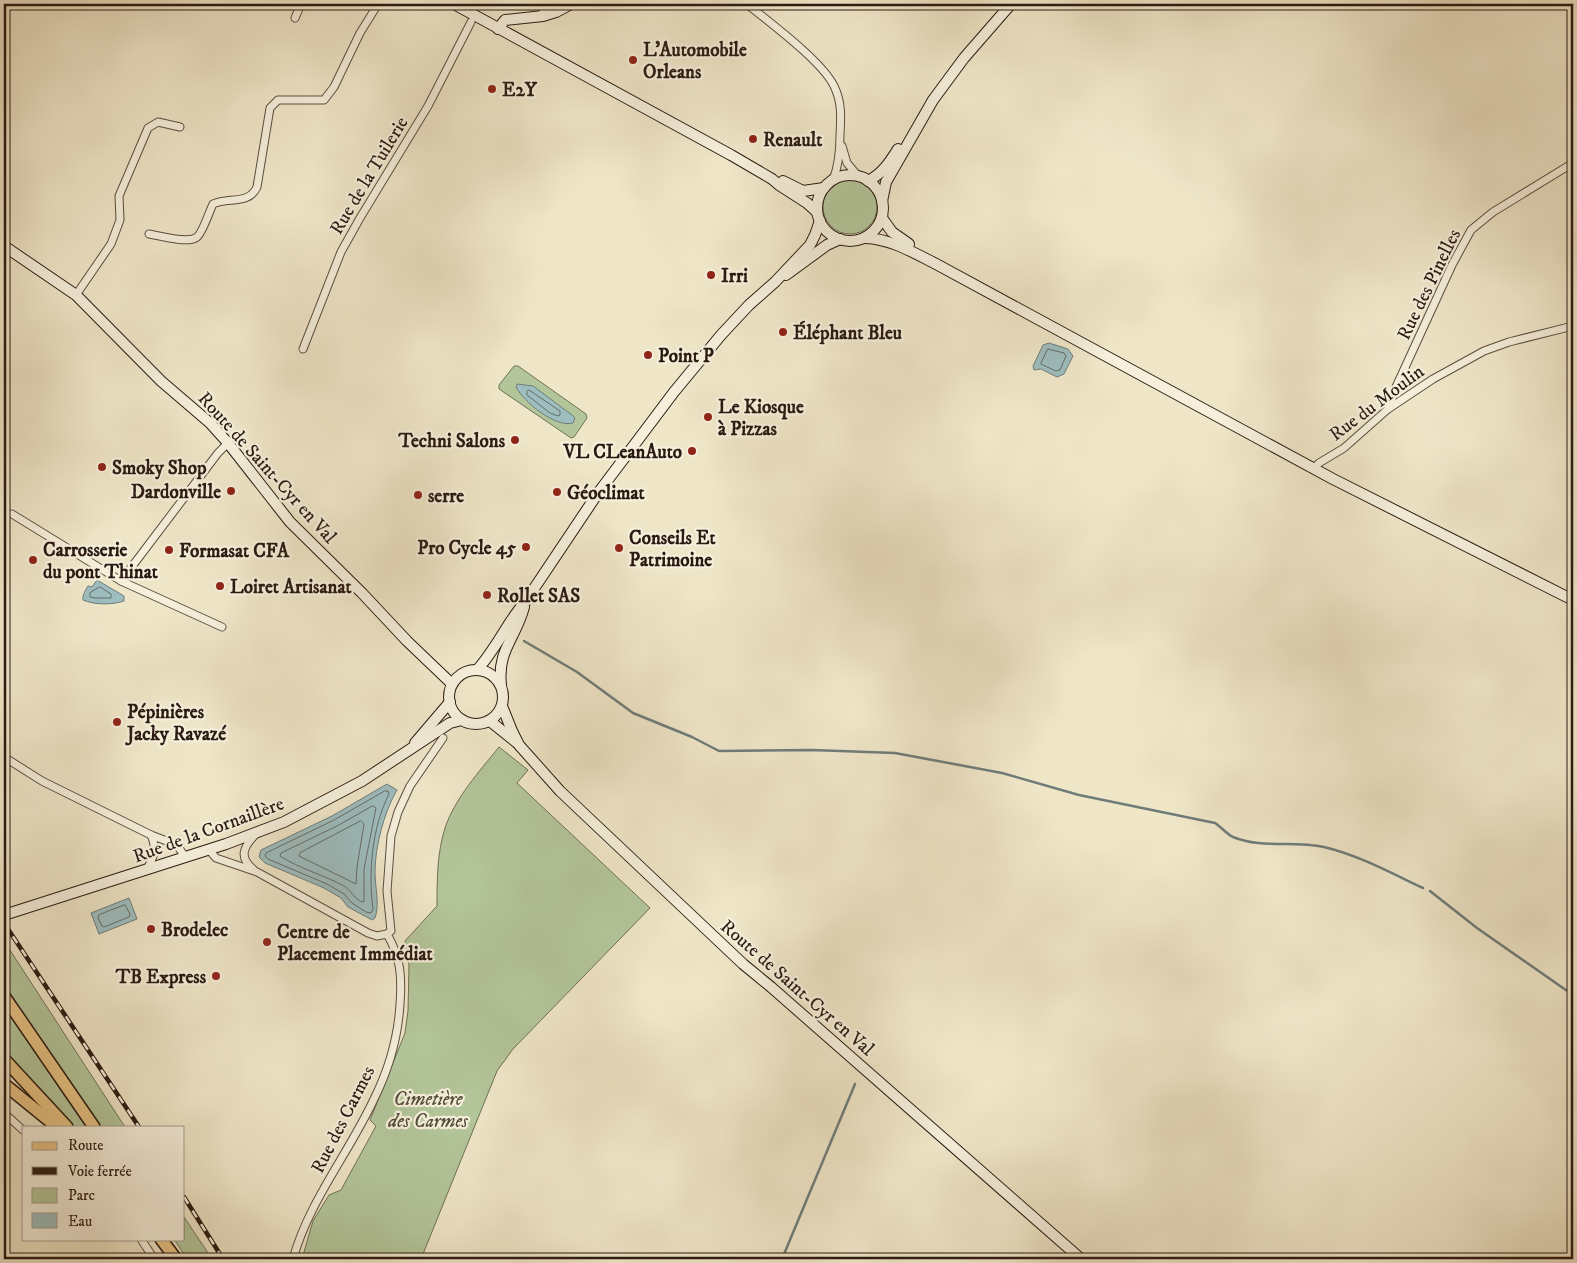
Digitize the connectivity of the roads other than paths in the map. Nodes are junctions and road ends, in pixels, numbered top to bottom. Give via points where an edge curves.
1 (302, 4) edge
2 (378, 4) edge
3 (454, 4) edge
4 (543, 4) edge
5 (571, 4) edge
6 (746, 4) edge
7 (1011, 4) edge
8 (542, 16) junction
9 (295, 18) dead end
10 (471, 22) dead end
11 (498, 28) junction
12 (931, 104) junction
13 (180, 127) dead end
14 (840, 132) junction
15 (1573, 163) edge
16 (858, 176) junction
17 (772, 179) junction
18 (833, 180) junction
19 (868, 181) junction
20 (824, 188) junction
21 (882, 201) junction
22 (819, 217) junction
23 (882, 218) junction
24 (149, 234) dead end
25 (865, 238) junction
26 (840, 240) junction
27 (4, 246) edge
28 (938, 265) junction
29 (775, 282) junction
30 (76, 296) junction
31 (1573, 326) edge
32 (304, 349) dead end
33 (1388, 409) junction
34 (228, 443) junction
35 (1314, 468) junction
36 (12, 514) dead end
37 (121, 581) junction
38 (1573, 600) edge
39 (525, 602) junction
40 (222, 628) dead end
41 (477, 670) junction
42 (452, 684) junction
43 (502, 686) junction
44 (450, 702) junction
45 (502, 706) junction
46 (462, 720) junction
47 (490, 721) junction
48 (443, 738) dead end
49 (519, 745) junction
50 (412, 747) junction
51 (4, 757) edge
52 (257, 834) junction
53 (151, 835) junction
54 (209, 850) junction
55 (185, 858) junction
56 (146, 870) junction
57 (257, 872) junction
58 (4, 915) edge
59 (387, 934) junction
60 (4, 996) edge
61 (4, 1059) edge
62 (4, 1084) edge
63 (4, 1113) edge
64 (56, 1126) edge
65 (65, 1126) edge
66 (93, 1126) edge
67 (22, 1129) edge
68 (142, 1240) edge
69 (162, 1240) edge
70 (170, 1240) edge
71 (154, 1259) edge
72 (177, 1259) edge
73 (293, 1259) edge
74 (1081, 1259) edge

1 - 9 street
2 - 24 street via 324,100 278,100 270,108 254,194 249,198 221,200 213,204 199,236 194,239
3 - 11 main road
4 - 8 street
5 - 8 main road
6 - 14 street via 828,76 840,104
7 - 12 main road via 970,50
8 - 11 main road via 505,20
10 - 32 street, Rue de la Tuilerie via 428,106 341,252
11 - 17 main road
12 - 19 main road via 882,171
12 - 21 main road via 886,182
13 - 30 street via 158,122 148,128 118,196 120,220 112,244
14 - 16 street via 847,163
14 - 18 street via 839,164
15 - 33 street, Rue des Pinelles via 1493,212 1471,230 1452,265
16 - 18 main road
16 - 19 main road
17 - 20 main road via 803,191
17 - 22 main road via 807,203
18 - 20 main road
19 - 21 main road via 880,193
20 - 22 main road via 820,195
21 - 23 main road
22 - 26 main road via 825,229
22 - 29 main road via 810,245
23 - 25 main road
23 - 28 main road via 892,232
25 - 26 main road
25 - 28 main road via 896,244
26 - 29 main road
27 - 30 main road, Route de Saint-Cyr en Val
28 - 35 main road
29 - 39 main road via 750,303 674,392 598,493
30 - 34 main road, Route de Saint-Cyr en Val
31 - 33 street, Rue du Moulin via 1484,351 1433,378
33 - 35 street, Rue du Moulin via 1344,448
34 - 37 street
34 - 42 main road, Route de Saint-Cyr en Val via 290,522
35 - 38 main road
36 - 37 street
37 - 40 street
39 - 41 main road via 490,656
39 - 43 main road via 502,658
41 - 42 main road via 463,674
41 - 43 main road via 492,674
42 - 44 main road
43 - 45 main road
44 - 46 main road via 456,716
44 - 50 main road, Rue de la Cornaillère
45 - 47 main road
45 - 49 main road, Route de Saint-Cyr en Val
46 - 47 main road via 471,724
46 - 50 main road, Rue de la Cornaillère via 450,723
47 - 49 main road, Route de Saint-Cyr en Val
48 - 59 street via 410,786 391,836 388,891 391,931
49 - 74 main road, Route de Saint-Cyr en Val via 560,791 743,964
50 - 52 main road, Rue de la Cornaillère via 362,781
51 - 53 street via 42,781
52 - 54 main road, Rue de la Cornaillère
52 - 57 street via 248,842 244,856 245,863
53 - 55 street via 177,845
53 - 56 street via 154,853
54 - 55 main road, Rue de la Cornaillère
54 - 57 street via 216,858
55 - 56 main road, Rue de la Cornaillère
56 - 58 main road, Rue de la Cornaillère
57 - 59 street via 368,933 376,936
59 - 73 street, Rue des Carmes via 396,950 400,972 397,1037 375,1098 306,1223
60 - 66 main road
61 - 65 main road
62 - 64 main road
63 - 67 street
68 - 71 street
69 - 72 main road
70 - 72 main road

